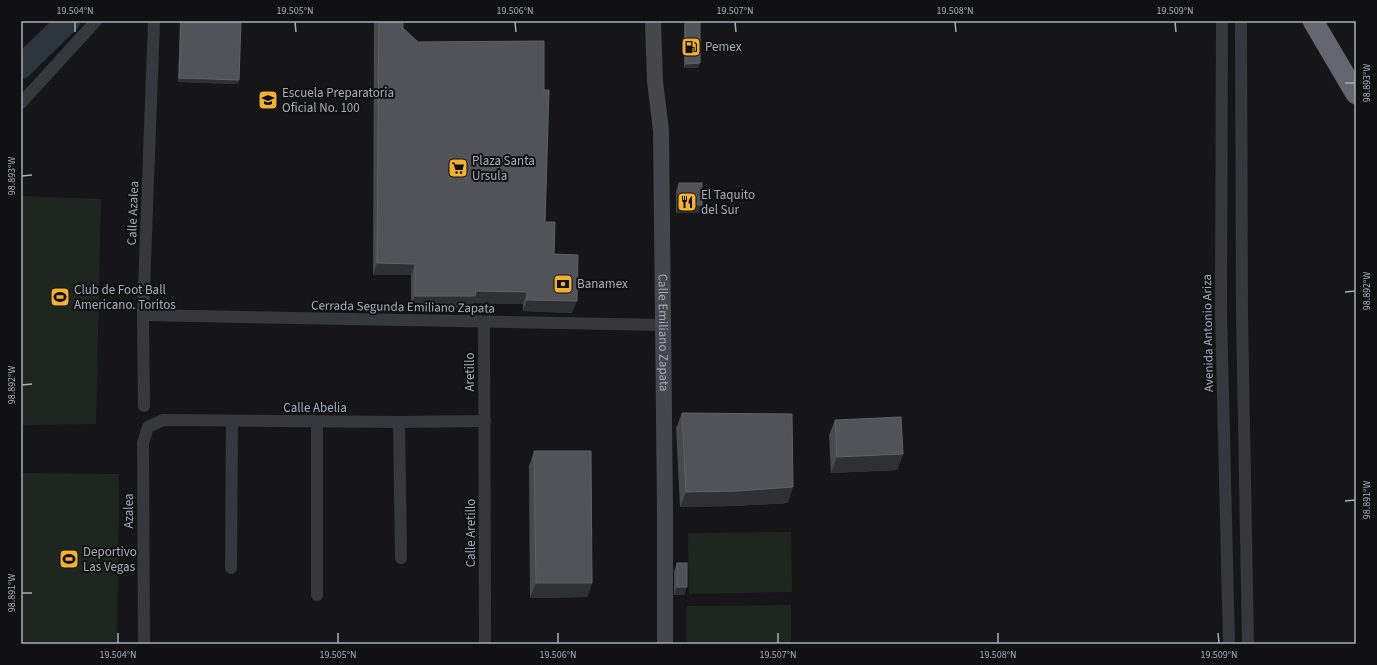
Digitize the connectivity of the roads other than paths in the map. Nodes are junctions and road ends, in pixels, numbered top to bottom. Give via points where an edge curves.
1 (96, 21) edge
2 (154, 21) edge
3 (653, 21) edge
4 (1222, 21) edge
5 (1241, 21) edge
6 (1312, 21) edge
7 (1356, 94) edge
8 (21, 103) edge
9 (1221, 313) junction
10 (1242, 314) junction
11 (143, 315) junction
12 (484, 322) junction
13 (663, 325) junction
14 (144, 406) dead end
15 (484, 421) junction
16 (232, 422) junction
17 (317, 422) junction
18 (399, 422) junction
19 (148, 427) joint
20 (401, 558) dead end
21 (231, 568) dead end
22 (317, 595) dead end
23 (144, 644) edge
24 (485, 644) edge
25 (665, 644) edge
26 (1229, 644) edge
27 (1248, 644) edge

1 - 8 street
2 - 11 street, Calle Azalea
3 - 13 main road, Calle Emiliano Zapata via 661,132
4 - 9 street, Avenida Antonio Ariza
5 - 10 street
6 - 7 highway
9 - 10 street
9 - 26 street, Avenida Antonio Ariza
10 - 27 street
11 - 12 street, Cerrada Segunda Emiliano Zapata
11 - 14 street, Calle Azalea
12 - 13 street, Cerrada Segunda Emiliano Zapata
12 - 15 street, Aretillo
13 - 25 main road, Calle Emiliano Zapata
15 - 18 street, Calle Abelia
15 - 24 street, Calle Aretillo
16 - 17 street, Calle Abelia
16 - 19 street, Calle Abelia via 163,420
16 - 21 street
17 - 18 street, Calle Abelia
17 - 22 street
18 - 20 street
19 - 23 street, Azalea via 143,443

